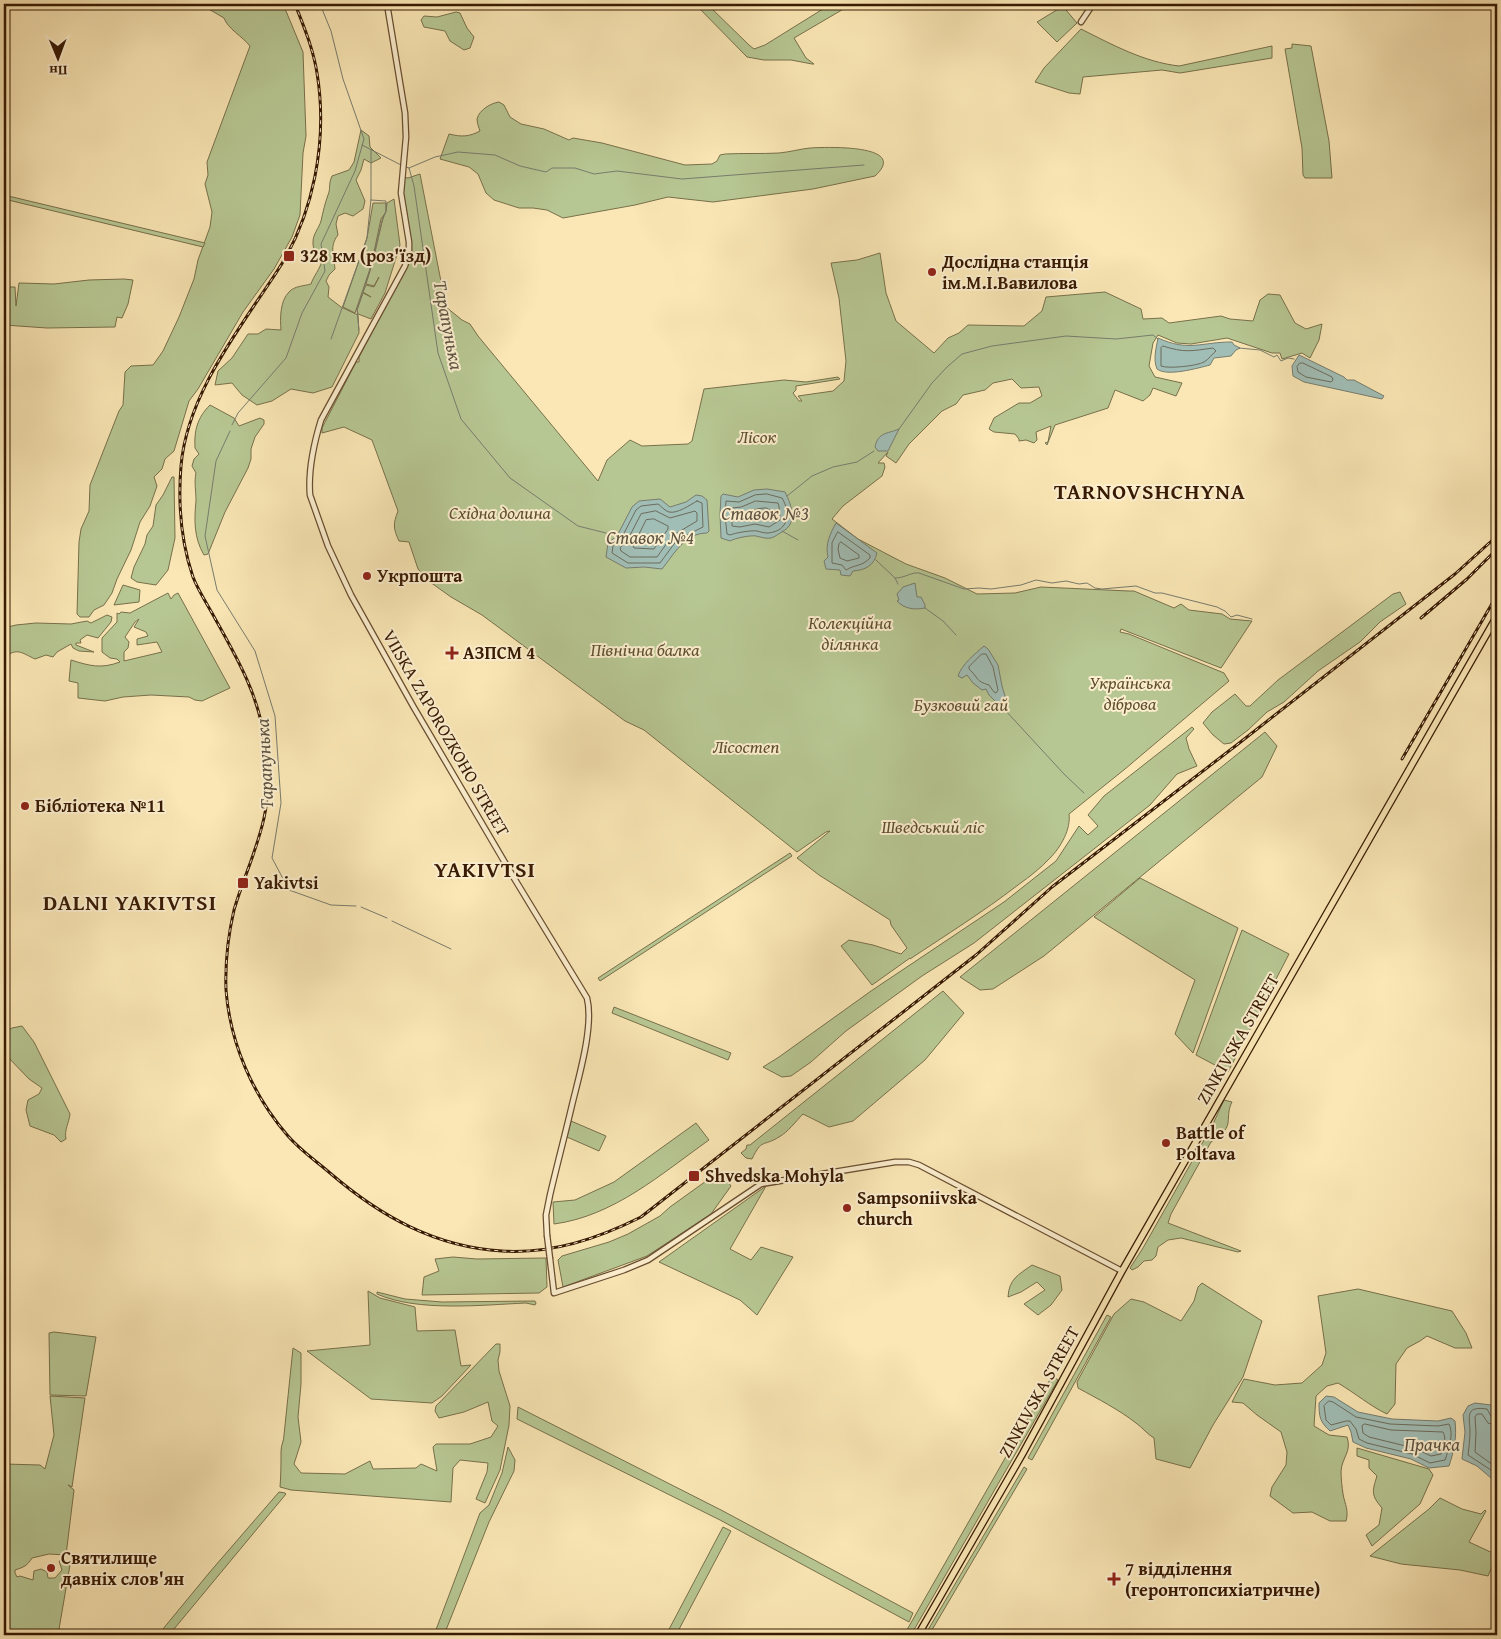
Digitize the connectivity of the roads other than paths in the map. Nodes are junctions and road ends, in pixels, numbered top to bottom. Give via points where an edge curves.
1 (387, 4) edge
2 (1093, 4) edge
3 (1081, 22) dead end
4 (1497, 616) edge
5 (1122, 1271) junction
6 (918, 1635) edge

1 - 5 street, VIISKA ZAPOROZKOHO STREET, bridge via 405,113 401,193 409,252 405,266 319,427 310,495 328,546 351,595 588,1004 589,1021 581,1066 546,1215 554,1293 648,1260 760,1184 895,1162 919,1165
2 - 3 street
4 - 5 main road, ZINKIVSKA STREET
5 - 6 main road, ZINKIVSKA STREET via 1023,1453

